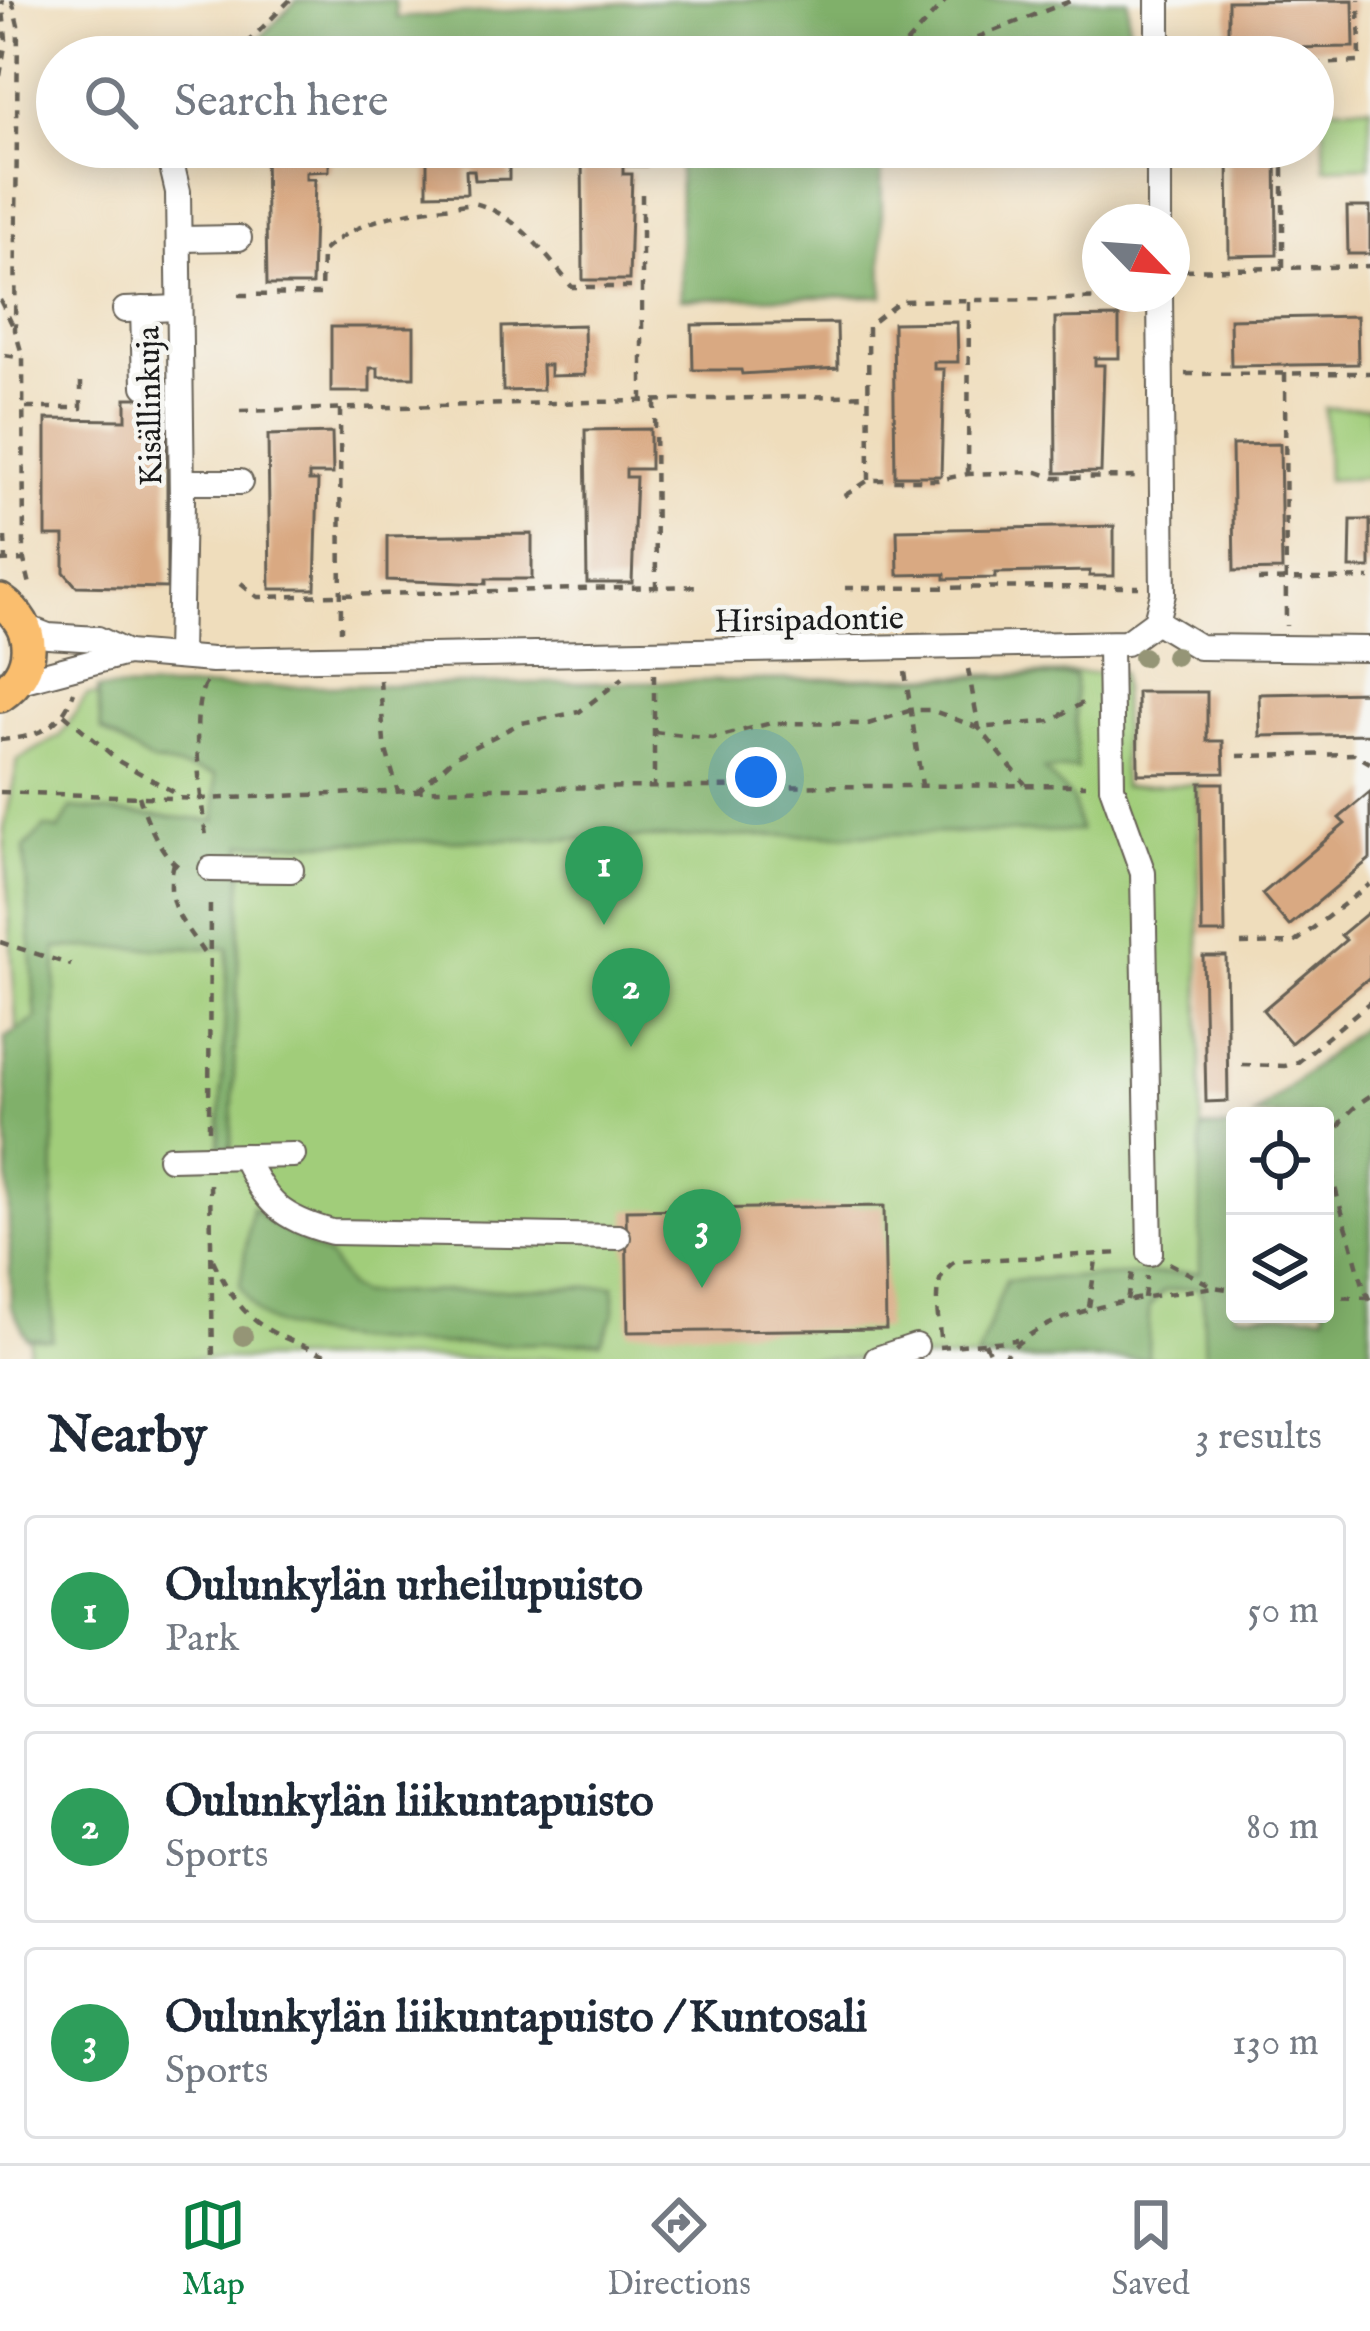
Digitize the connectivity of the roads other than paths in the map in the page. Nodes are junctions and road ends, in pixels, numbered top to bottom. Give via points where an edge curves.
1 (1158, 0) edge
2 (1158, 36) edge
3 (172, 168) edge
4 (1159, 168) edge
5 (1160, 204) edge
6 (238, 238) dead end
7 (179, 239) junction
8 (179, 308) junction
9 (1150, 312) edge
10 (146, 386) dead end
11 (182, 482) junction
12 (240, 482) dead end
13 (0, 600) edge
14 (1156, 621) junction
15 (25, 627) junction
16 (1110, 646) junction
17 (1370, 649) edge
18 (128, 653) junction
19 (179, 655) junction
20 (8, 689) edge
21 (291, 870) dead end
22 (198, 876) road end
23 (293, 1155) dead end
24 (244, 1156) junction
25 (170, 1158) dead end
26 (618, 1237) dead end
27 (1143, 1253) road end
28 (928, 1344) road end
29 (877, 1359) edge

1 - 2 street
3 - 7 street, Kisällinkuja
4 - 5 street
6 - 7 street
7 - 8 street, Kisällinkuja
8 - 10 street via 134,309
8 - 11 street, Kisällinkuja
9 - 14 street via 1162,594
11 - 12 street
11 - 19 street, Kisällinkuja
13 - 15 main road
14 - 16 street, Hirsipadontie via 1141,636
14 - 17 street via 1199,647
15 - 18 street, Hirsipadontie via 98,639
15 - 20 main road via 29,656
16 - 19 street, Hirsipadontie
16 - 27 street via 1112,788 1143,873
18 - 19 street, Hirsipadontie
18 - 20 street, Hirsipadontie
21 - 22 street
23 - 24 street
24 - 25 street
24 - 26 street via 277,1210 332,1232
28 - 29 street

